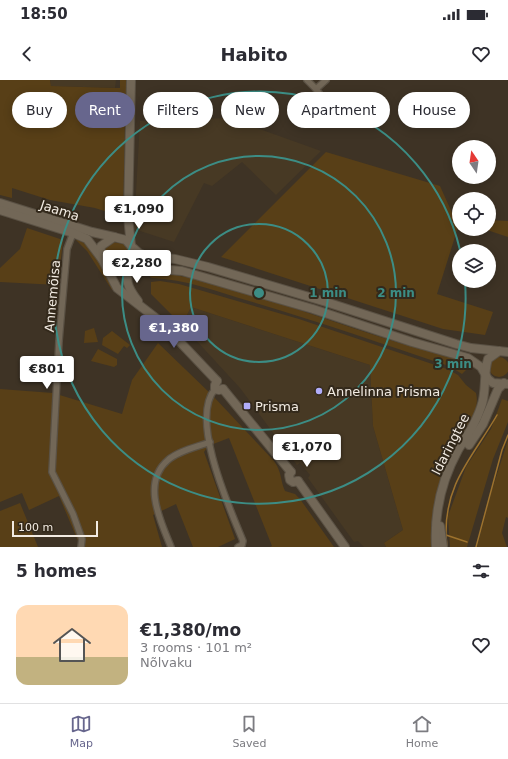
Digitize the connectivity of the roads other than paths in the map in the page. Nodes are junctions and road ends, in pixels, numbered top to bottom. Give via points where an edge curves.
1 (131, 80) edge
2 (307, 80) edge
3 (326, 80) edge
4 (316, 90) joint
5 (0, 203) edge
6 (0, 210) edge
7 (128, 216) junction
8 (73, 233) junction
9 (114, 237) junction
10 (131, 246) junction
11 (101, 257) junction
12 (128, 265) junction
13 (142, 306) junction
14 (505, 351) edge
15 (486, 375) junction
16 (506, 383) edge
17 (218, 386) junction
18 (210, 442) junction
19 (81, 547) edge
20 (170, 547) edge
21 (238, 547) edge
22 (345, 547) edge
23 (436, 547) edge
24 (443, 547) edge

1 - 7 main road
2 - 4 street
3 - 4 street
5 - 9 main road, Jaama
6 - 8 main road, Jaama
7 - 9 main road via 123,229
7 - 10 main road
8 - 11 main road, Jaama via 87,240
8 - 19 street, Annemõisa via 67,249 59,335 52,472 73,514 82,538
9 - 10 main road via 126,240
9 - 11 main road via 101,246
10 - 12 main road via 133,257
10 - 14 main road via 146,256 175,259 205,267 326,302 442,340 471,348
11 - 12 main road via 112,266
11 - 13 main road via 117,288
12 - 13 main road via 127,284
12 - 15 main road via 198,275 313,309 461,356 474,361
13 - 17 main road via 178,338
14 - 15 main road, Idaringtee via 495,353 488,359
15 - 16 main road via 493,383
15 - 23 main road, Idaringtee via 482,407 450,466 441,489 437,510
16 - 24 main road, Idaringtee via 494,395 483,424 453,470 442,507 440,525
17 - 18 street via 211,394 207,412
17 - 22 main road via 291,472 298,473 298,481
18 - 20 street via 168,459 158,474 155,500
18 - 21 street via 211,455 243,541 242,546

